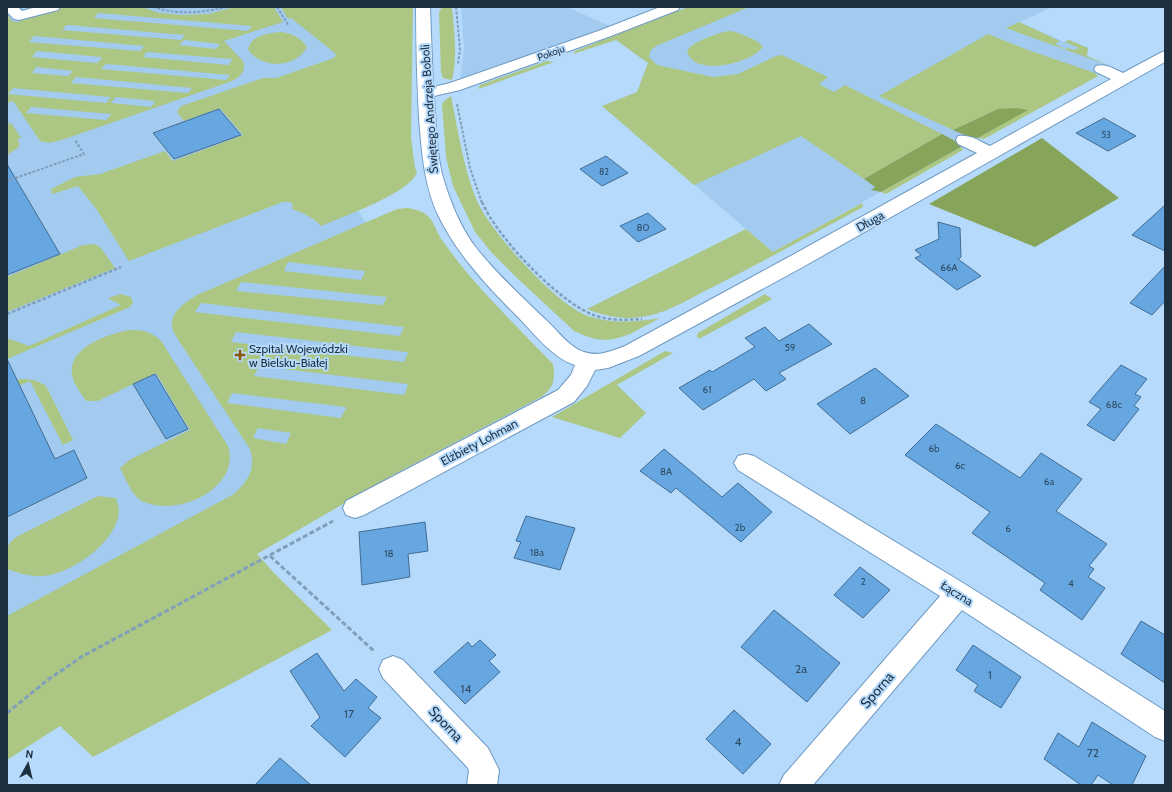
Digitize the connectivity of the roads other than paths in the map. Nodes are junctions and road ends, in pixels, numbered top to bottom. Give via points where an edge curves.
1 (10, 7) edge
2 (53, 7) edge
3 (424, 7) edge
4 (674, 7) edge
5 (1165, 56) edge
6 (1102, 69) dead end
7 (1123, 79) junction
8 (426, 93) junction
9 (964, 140) dead end
10 (990, 153) junction
11 (578, 358) junction
12 (746, 463) dead end
13 (355, 508) road end
14 (959, 594) junction
15 (393, 669) road end
16 (1165, 727) edge
17 (482, 785) edge
18 (794, 785) edge

1 - 2 street via 19,16
3 - 8 street, Świętego Andrzeja Boboli
4 - 8 street, Pokoju via 454,87
5 - 7 street, Długa
6 - 7 street
7 - 10 street, Długa
8 - 11 street, Świętego Andrzeja Boboli via 435,182 459,236 470,253 509,296
9 - 10 street
10 - 11 street, Długa via 614,360 604,362
11 - 13 street, Elżbiety Lohman via 583,376 566,396
12 - 14 street, Łączna
14 - 16 street, Łączna
14 - 18 street, Sporna
15 - 17 street, Sporna via 478,758 484,770

